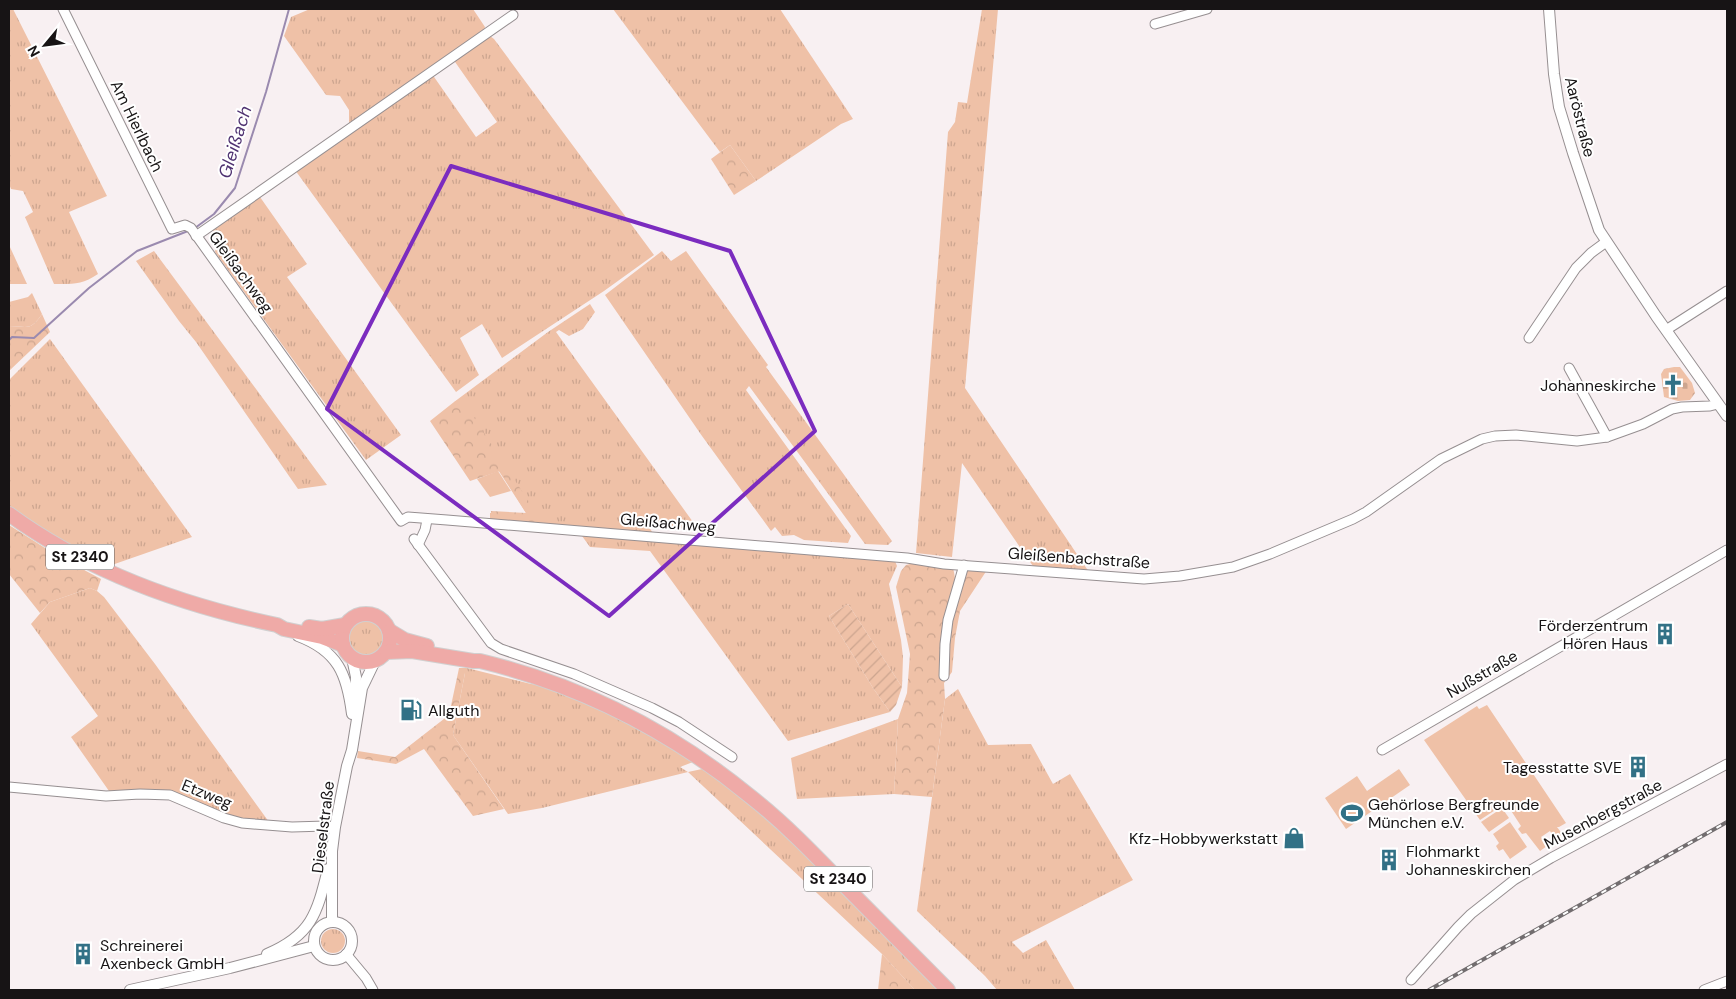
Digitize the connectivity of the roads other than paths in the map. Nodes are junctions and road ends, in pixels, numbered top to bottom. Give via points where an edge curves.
1 (63, 9) edge
2 (1207, 9) edge
3 (1549, 9) edge
4 (513, 15) dead end
5 (1155, 24) dead end
6 (193, 232) junction
7 (1606, 242) junction
8 (1727, 291) edge
9 (1666, 330) junction
10 (1529, 338) dead end
11 (1569, 368) dead end
12 (1718, 404) junction
13 (1727, 416) edge
14 (1607, 437) junction
15 (9, 514) edge
16 (426, 520) junction
17 (1727, 550) edge
18 (907, 558) joint
19 (964, 565) junction
20 (345, 625) junction
21 (280, 627) junction
22 (390, 631) junction
23 (343, 645) junction
24 (387, 652) junction
25 (352, 658) junction
26 (375, 661) junction
27 (480, 661) junction
28 (944, 676) dead end
29 (352, 714) junction
30 (1382, 750) dead end
31 (732, 756) dead end
32 (1727, 764) edge
33 (346, 766) junction
34 (9, 787) edge
35 (335, 827) junction
36 (332, 851) junction
37 (332, 922) junction
38 (314, 946) junction
39 (346, 954) junction
40 (248, 963) junction
41 (1411, 980) dead end
42 (1727, 981) edge
43 (130, 990) edge
44 (373, 990) edge
45 (948, 990) edge
46 (1704, 990) edge

1 - 6 street, Am Hierlbach via 172,229 185,225
2 - 5 street
3 - 7 street, Aaröstraße via 1558,100 1573,154
4 - 6 street, Gleißachweg
6 - 16 street, Gleißachweg via 397,516 402,521 408,518
7 - 9 street, Aaröstraße
7 - 10 street via 1576,268
8 - 9 street
9 - 12 street, Aaröstraße
11 - 14 street
12 - 13 street, Aaröstraße
12 - 14 street, Gleißenbachstraße via 1672,409
14 - 19 street, Gleißenbachstraße via 1577,441 1516,435 1482,439 1441,460 1354,519 1233,567 1144,579
15 - 21 main road, St 2340 via 54,543 124,579 207,608
16 - 18 street, Gleißachweg
16 - 31 street via 425,530 416,542 491,643 652,708
17 - 30 street, Nußstraße
18 - 19 street, Gleißenbachstraße
19 - 28 street via 948,620
20 - 21 main road, St 2340 via 322,629 285,623
20 - 22 main road, St 2340 via 360,614 369,614 378,616
20 - 23 main road
21 - 23 main road, St 2340
21 - 29 street via 322,648 332,657 346,680
22 - 24 main road
22 - 27 main road, St 2340 via 405,640 473,656
23 - 25 main road
24 - 26 main road
24 - 27 main road, St 2340 via 412,651
25 - 26 main road via 367,663
25 - 29 street, Dieselstraße via 356,677
26 - 33 street, Dieselstraße via 362,688 352,750
27 - 45 main road, St 2340 via 536,677 600,702 694,754 753,798 790,832
29 - 33 street, Dieselstraße
32 - 41 street, Musenbergstraße via 1514,880 1464,921
33 - 35 street, Dieselstraße
34 - 35 street, Etzweg via 106,796 170,795 242,823
35 - 36 street, Dieselstraße
36 - 37 street, Dieselstraße
36 - 40 street via 318,907 306,928 290,942
37 - 38 street via 317,930
37 - 39 street via 343,925 350,933 351,944
38 - 39 street via 325,958 336,960
38 - 40 street
39 - 44 street
40 - 43 street
42 - 46 street

